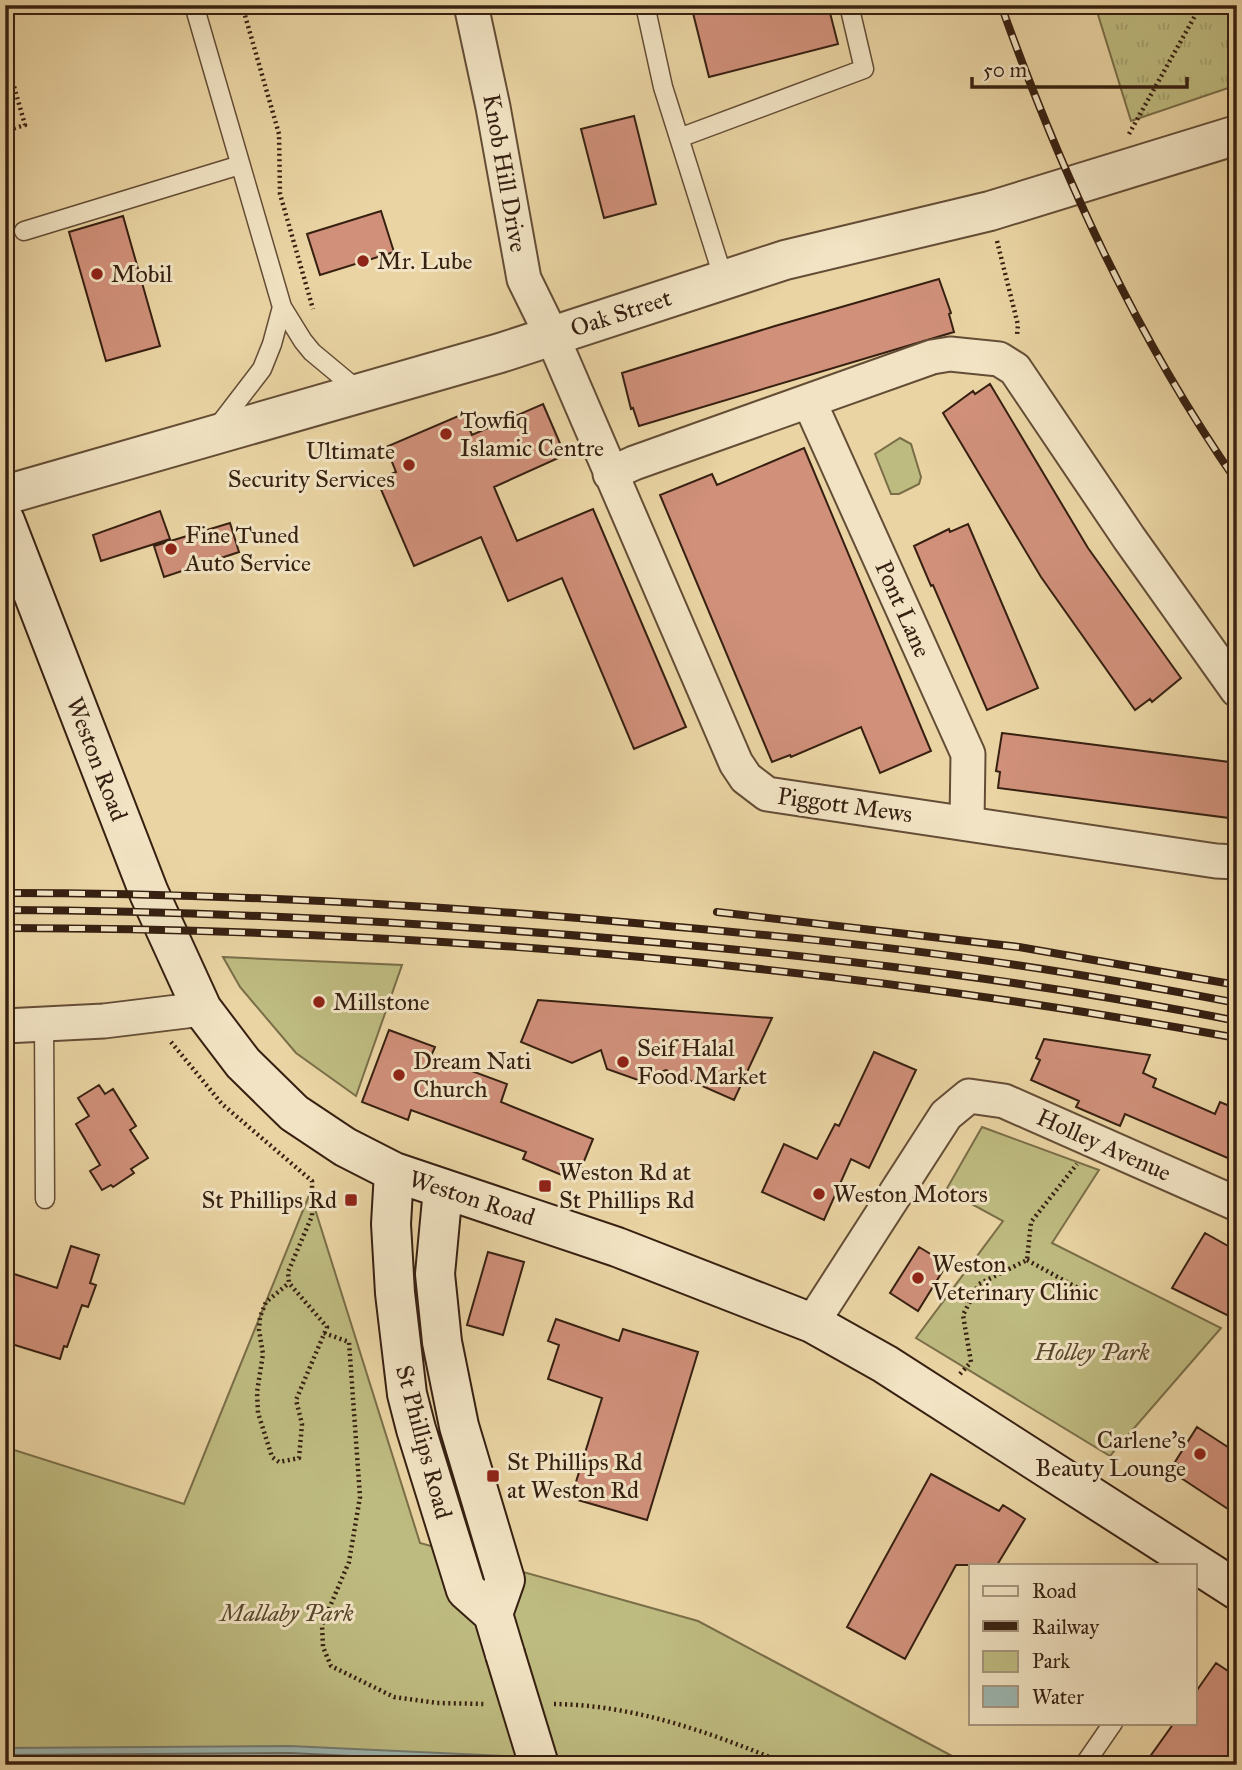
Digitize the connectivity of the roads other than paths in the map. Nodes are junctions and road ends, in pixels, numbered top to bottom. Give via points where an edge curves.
1 (194, 5) edge
2 (471, 5) edge
3 (645, 5) edge
4 (849, 5) edge
5 (1237, 135) edge
6 (679, 138) junction
7 (240, 165) junction
8 (24, 231) dead end
9 (724, 280) junction
10 (282, 307) junction
11 (551, 336) junction
12 (360, 392) junction
13 (809, 401) junction
14 (211, 435) junction
15 (610, 474) junction
16 (5, 495) edge
17 (5, 521) edge
18 (1237, 690) edge
19 (967, 823) junction
20 (1237, 862) edge
21 (202, 1009) junction
22 (44, 1023) junction
23 (5, 1026) edge
24 (394, 1172) junction
25 (443, 1189) junction
26 (45, 1199) dead end
27 (1237, 1204) edge
28 (812, 1324) junction
29 (1189, 1562) edge
30 (1196, 1566) edge
31 (1237, 1590) edge
32 (494, 1614) junction
33 (1112, 1724) edge
34 (539, 1765) edge
35 (1084, 1765) edge

1 - 7 lane
2 - 11 street, Knob Hill Drive via 524,279
3 - 6 lane
4 - 6 lane via 864,69
5 - 9 main road, Oak Street via 990,211 785,260
6 - 9 lane
7 - 8 lane
7 - 10 lane
9 - 11 main road, Oak Street
10 - 12 lane via 312,352
10 - 14 lane via 262,369
11 - 12 main road, Oak Street
11 - 15 street, Piggott Mews
12 - 14 main road, Oak Street
13 - 15 street
13 - 18 street via 950,354 999,359 1015,369
13 - 19 street, Pont Lane via 968,754
14 - 16 main road, Oak Street
15 - 19 street, Piggott Mews via 746,778 767,794
17 - 21 main road, Weston Road via 149,893
19 - 20 street, Piggott Mews
21 - 22 street
21 - 24 main road, Weston Road via 243,1063 294,1113
22 - 23 street
22 - 26 lane
24 - 25 main road, Weston Road
24 - 32 main road, St Phillips Road via 395,1293 407,1394 466,1590
25 - 28 main road, Weston Road via 617,1247
25 - 32 main road, St Phillips Road via 435,1274 442,1342 458,1426 505,1580
27 - 28 street, Holley Avenue via 1004,1101 969,1096 946,1115
28 - 29 main road, Weston Road via 882,1362
30 - 31 main road, Weston Road
32 - 34 main road, bridge
33 - 35 lane

